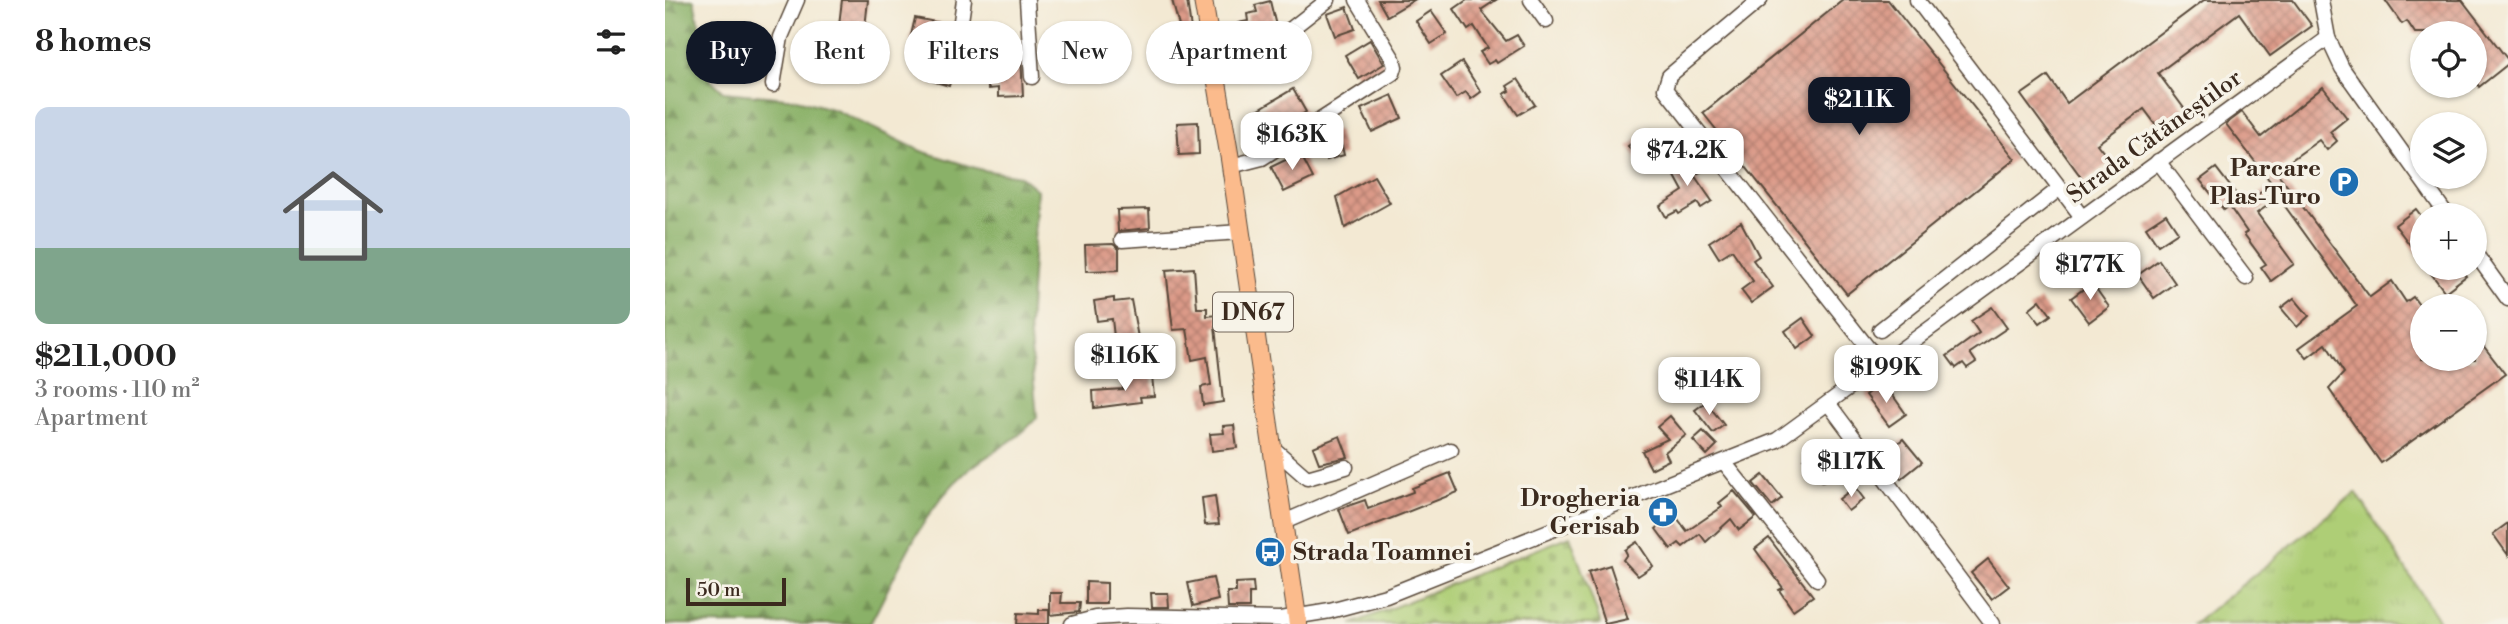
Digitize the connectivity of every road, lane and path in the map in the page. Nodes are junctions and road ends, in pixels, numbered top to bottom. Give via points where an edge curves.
1 (797, 0) edge
2 (964, 0) edge
3 (1027, 0) edge
4 (1203, 0) edge
5 (1328, 0) edge
6 (1357, 0) edge
7 (1531, 0) edge
8 (1760, 0) edge
9 (1917, 0) edge
10 (2321, 0) edge
11 (961, 21) edge
12 (1207, 21) edge
13 (1301, 21) edge
14 (1546, 21) dead end
15 (2328, 38) junction
16 (1032, 77) dead end
17 (1218, 84) edge
18 (773, 85) dead end
19 (2158, 161) junction
20 (1231, 166) junction
21 (2060, 188) junction
22 (2438, 203) edge
23 (2082, 217) junction
24 (1241, 232) junction
25 (1122, 240) dead end
26 (2487, 270) edge
27 (2246, 278) dead end
28 (2508, 299) edge
29 (1880, 330) dead end
30 (1884, 363) junction
31 (1828, 403) junction
32 (1273, 448) junction
33 (1451, 450) dead end
34 (1724, 462) junction
35 (1346, 467) dead end
36 (1284, 522) junction
37 (1817, 579) dead end
38 (1297, 620) edge
39 (1072, 624) edge
40 (1993, 624) edge

1 - 18 street via 781,37
2 - 11 street
3 - 16 street
4 - 12 main road, DN67
5 - 13 street
6 - 20 street via 1393,59 1393,73 1262,158
7 - 14 street
8 - 30 street via 1669,76 1665,89
9 - 21 street
10 - 15 street
15 - 19 street, Strada Cătăneștilor
15 - 22 street via 2354,87
17 - 20 main road, DN67
19 - 23 street, Strada Cătăneștilor
19 - 27 street
20 - 24 main road, DN67
21 - 23 street
21 - 29 street
23 - 30 street, Strada Cătăneștilor
24 - 25 street
24 - 32 main road, DN67
26 - 28 street
30 - 31 street, Strada Cătăneștilor
31 - 34 street, Strada Cătăneștilor via 1777,440
31 - 40 street
32 - 35 street via 1307,478
32 - 36 main road, DN67
33 - 36 street
34 - 37 street
34 - 38 street, Strada Cătăneștilor via 1386,596
36 - 38 main road, DN67
38 - 39 street via 1127,616

